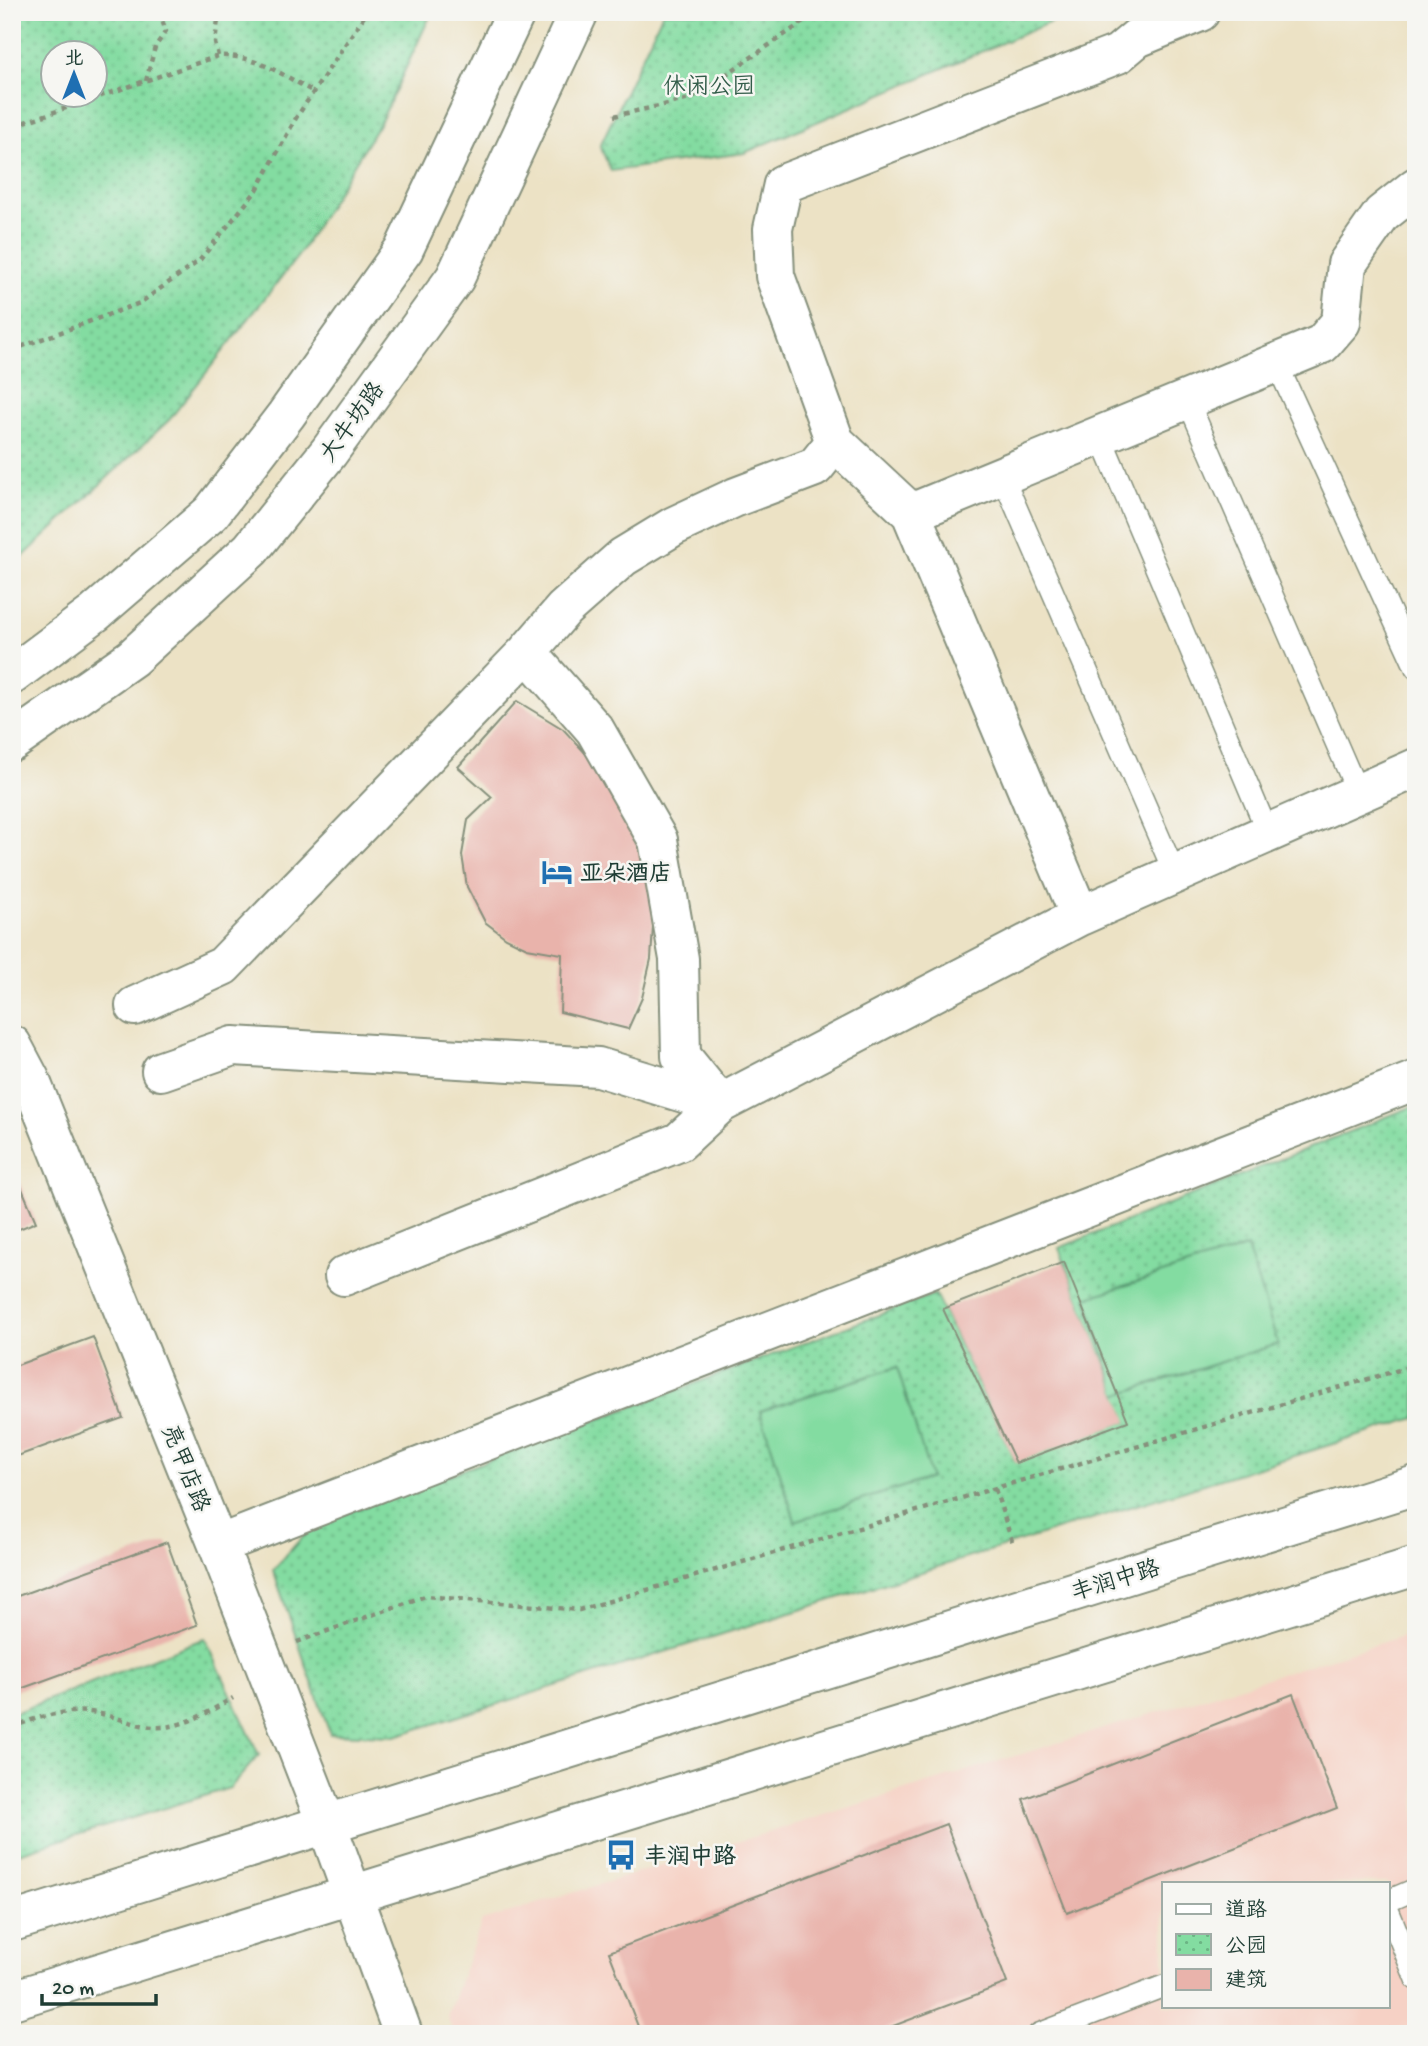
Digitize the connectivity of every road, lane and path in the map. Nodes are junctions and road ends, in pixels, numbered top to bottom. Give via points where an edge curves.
1 (23, 12) edge
2 (159, 12) edge
3 (219, 12) edge
4 (367, 12) edge
5 (516, 12) edge
6 (579, 12) edge
7 (826, 12) edge
8 (1200, 12) edge
9 (12, 23) edge
10 (1133, 25) edge
11 (218, 56) junction
12 (146, 81) junction
13 (314, 92) junction
14 (12, 108) edge
15 (614, 116) dead end
16 (1416, 187) edge
17 (12, 350) edge
18 (1276, 362) junction
19 (1187, 399) junction
20 (1100, 435) junction
21 (835, 442) junction
22 (1002, 475) junction
23 (911, 513) junction
24 (527, 652) junction
25 (1416, 668) edge
26 (12, 675) edge
27 (12, 742) edge
28 (1416, 768) edge
29 (1358, 793) junction
30 (1268, 833) junction
31 (1175, 874) junction
32 (1080, 916) junction
33 (135, 1006) dead end
34 (12, 1045) edge
35 (161, 1071) dead end
36 (1416, 1080) edge
37 (720, 1104) junction
38 (344, 1276) dead end
39 (1416, 1365) edge
40 (1416, 1485) edge
41 (995, 1489) junction
42 (1013, 1544) dead end
43 (218, 1545) junction
44 (1416, 1566) edge
45 (298, 1642) dead end
46 (233, 1698) dead end
47 (12, 1728) edge
48 (327, 1825) junction
49 (1416, 1889) edge
50 (351, 1896) junction
51 (1390, 1900) edge
52 (1390, 1915) edge
53 (12, 1922) edge
54 (1416, 1979) edge
55 (1162, 1987) edge
56 (12, 2000) edge
57 (403, 2034) edge
58 (1038, 2034) edge

1 - 9 path
2 - 12 path via 166,31 155,47
3 - 11 path
4 - 13 path
5 - 26 street via 404,249 286,415 211,513 95,613
6 - 27 street, 大牛坊路 via 454,278 329,453 251,549 152,640
7 - 15 path via 812,16 690,99
8 - 10 street
10 - 21 street via 1118,54 783,184 773,229 775,276
11 - 12 path
11 - 13 path via 238,55 275,69
12 - 14 path via 22,123
13 - 17 path via 257,190 199,261 140,303
16 - 18 street via 1382,214 1347,264 1341,322 1322,344
18 - 19 street
18 - 25 lane
19 - 20 street
19 - 29 lane
20 - 22 street
20 - 30 lane
21 - 23 street
21 - 24 street via 815,467 674,526 623,557 564,609
22 - 23 street
22 - 31 lane
23 - 32 street
24 - 33 street via 223,966
24 - 37 street via 595,730 657,840 678,959 681,1056
28 - 29 street
29 - 30 street
30 - 31 street
31 - 32 street
32 - 37 street
34 - 43 street, 亮甲店路 via 30,1079
35 - 37 street via 233,1046 584,1066
36 - 43 street
37 - 38 street via 678,1142
39 - 41 path
40 - 48 street, 丰润中路
41 - 42 path
41 - 45 path via 579,1610 425,1596
43 - 48 street, 亮甲店路
44 - 50 street
46 - 47 path via 204,1715 164,1727 98,1713 65,1713
48 - 50 street, 亮甲店路
48 - 53 street, 丰润中路
49 - 51 lane
50 - 56 street
50 - 57 street, 亮甲店路
52 - 54 lane
55 - 58 lane

